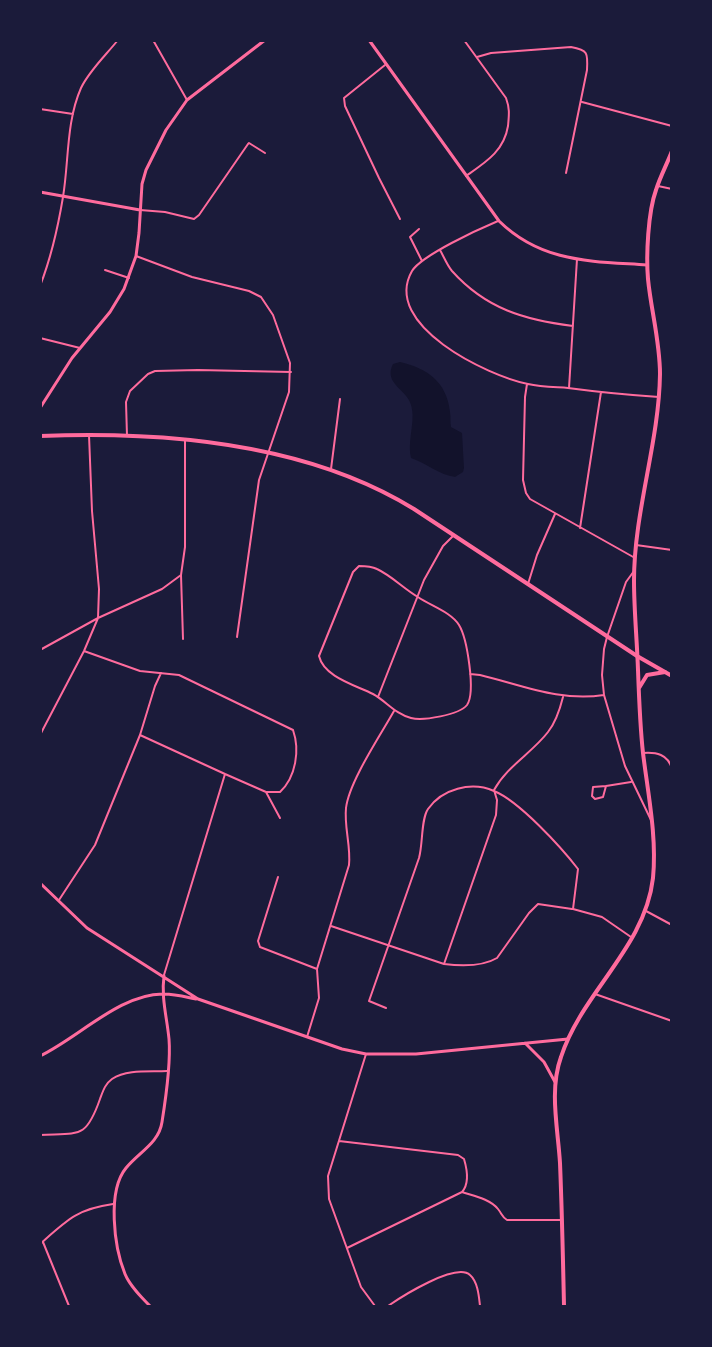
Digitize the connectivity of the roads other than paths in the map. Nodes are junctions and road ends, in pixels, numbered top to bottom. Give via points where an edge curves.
1 (118, 40) edge
2 (153, 40) edge
3 (265, 40) edge
4 (369, 40) edge
5 (464, 40) edge
6 (477, 57) junction
7 (385, 64) junction
8 (188, 100) junction
9 (581, 102) junction
10 (40, 109) edge
11 (73, 114) junction
12 (672, 126) edge
13 (672, 151) edge
14 (265, 153) dead end
15 (566, 173) dead end
16 (466, 176) junction
17 (657, 186) junction
18 (672, 189) edge
19 (40, 192) edge
20 (63, 198) junction
21 (140, 210) junction
22 (400, 219) dead end
23 (499, 221) junction
24 (419, 229) dead end
25 (440, 250) junction
26 (136, 256) junction
27 (577, 259) junction
28 (422, 261) junction
29 (647, 265) junction
30 (105, 270) dead end
31 (129, 278) junction
32 (40, 286) edge
33 (573, 326) junction
34 (40, 338) edge
35 (80, 348) junction
36 (291, 372) junction
37 (527, 384) junction
38 (569, 388) junction
39 (601, 392) junction
40 (659, 397) junction
41 (340, 399) dead end
42 (40, 408) edge
43 (89, 435) junction
44 (40, 436) edge
45 (127, 436) junction
46 (185, 439) junction
47 (266, 454) junction
48 (331, 469) junction
49 (555, 514) junction
50 (580, 528) junction
51 (453, 536) junction
52 (636, 545) junction
53 (672, 550) edge
54 (635, 558) junction
55 (634, 572) junction
56 (181, 575) junction
57 (528, 585) junction
58 (418, 597) junction
59 (98, 618) junction
60 (237, 637) dead end
61 (607, 637) junction
62 (183, 639) dead end
63 (40, 650) edge
64 (84, 651) junction
65 (637, 656) junction
66 (665, 672) junction
67 (161, 673) junction
68 (470, 674) junction
69 (672, 676) edge
70 (639, 689) junction
71 (604, 695) junction
72 (378, 697) junction
73 (563, 697) junction
74 (394, 711) junction
75 (40, 735) edge
76 (140, 735) junction
77 (643, 753) junction
78 (672, 769) edge
79 (225, 774) junction
80 (631, 782) junction
81 (606, 786) junction
82 (494, 790) junction
83 (266, 792) junction
84 (280, 818) dead end
85 (651, 821) junction
86 (278, 877) dead end
87 (40, 883) edge
88 (59, 900) junction
89 (573, 909) junction
90 (646, 911) junction
91 (672, 925) edge
92 (331, 926) junction
93 (633, 938) junction
94 (389, 946) junction
95 (444, 964) junction
96 (317, 969) junction
97 (164, 975) junction
98 (162, 994) junction
99 (595, 994) junction
100 (198, 999) junction
101 (386, 1008) dead end
102 (672, 1021) edge
103 (307, 1037) junction
104 (568, 1039) junction
105 (523, 1042) junction
106 (366, 1054) junction
107 (40, 1056) edge
108 (167, 1071) junction
109 (555, 1083) junction
110 (40, 1135) edge
111 (339, 1142) junction
112 (462, 1192) junction
113 (113, 1204) junction
114 (562, 1220) junction
115 (42, 1243) edge
116 (347, 1248) junction
117 (69, 1306) edge
118 (150, 1306) edge
119 (375, 1306) edge
120 (388, 1306) edge
121 (480, 1306) edge
122 (564, 1306) edge

1 - 11 street via 82,86
2 - 8 street
3 - 8 street
4 - 7 street
5 - 6 street
6 - 9 street via 530,49 583,49 588,57
6 - 16 street via 510,109 500,149
7 - 16 street
7 - 22 street via 344,98
8 - 21 street via 166,130 146,170
9 - 12 street
9 - 15 street
10 - 11 street
11 - 20 street
13 - 17 main road
14 - 21 street via 249,143 194,219
16 - 23 street
17 - 18 street
17 - 29 main road
19 - 20 street
20 - 21 street
20 - 32 street
21 - 26 street
23 - 25 street
23 - 27 street via 537,249
24 - 28 street via 410,237
25 - 28 street
25 - 33 street via 451,270 492,304 526,319
26 - 31 street
26 - 36 street via 261,297 282,337
27 - 29 street
27 - 33 street
28 - 37 street via 412,272 407,287 410,309 423,328 432,338 474,363
29 - 40 main road via 658,346
30 - 31 street
31 - 35 street via 116,304
33 - 38 street
34 - 35 street
35 - 42 street
36 - 45 street via 155,371 130,391 126,402
36 - 47 street via 289,392
37 - 38 street
37 - 49 street via 526,493
38 - 39 street
39 - 40 street
39 - 50 street
40 - 52 main road
41 - 48 street
43 - 44 main road
43 - 45 main road
43 - 59 street
45 - 46 main road
46 - 47 main road
46 - 56 street via 185,547
47 - 48 main road
47 - 60 street
48 - 51 main road via 392,496
49 - 50 street
49 - 57 street
50 - 54 street
51 - 57 main road
51 - 58 street via 443,546
52 - 53 street
52 - 54 main road
54 - 55 main road
55 - 61 street via 626,582
55 - 65 main road
56 - 59 street via 162,589
56 - 62 street
57 - 61 main road
58 - 68 street via 459,625 466,641
58 - 72 street
58 - 72 street via 374,567 359,566 353,572 319,656 326,670
59 - 63 street
59 - 64 street
61 - 65 main road
61 - 71 street
64 - 67 street via 127,668
64 - 75 street
65 - 66 main road
65 - 70 main road
66 - 69 main road
66 - 70 main road via 647,675
67 - 76 street
67 - 83 street via 180,675 293,730 297,748 288,782 280,792
68 - 73 street
68 - 74 street via 468,704 459,711 418,719
70 - 77 main road
71 - 73 street
71 - 80 street
72 - 74 street
73 - 82 street via 548,732 509,768
74 - 92 street via 351,789 345,816 349,865
76 - 79 street
76 - 88 street via 95,845
77 - 78 street via 662,755
77 - 85 main road
79 - 83 street
79 - 97 street
80 - 81 street
80 - 85 street
81 - 81 street via 603,796 592,796 593,787
82 - 89 street via 515,805 578,868
82 - 94 street via 459,788 444,794 427,810 422,845
82 - 95 street via 495,815
83 - 84 street
85 - 90 main road via 653,875
86 - 96 street via 258,941 260,946
87 - 88 street
88 - 97 street via 87,928
89 - 93 street via 602,917
89 - 95 street via 538,904 490,963
90 - 91 street
90 - 93 main road
92 - 94 street
92 - 96 street
93 - 99 main road
94 - 95 street
94 - 101 street via 369,1001
96 - 103 street via 319,998
97 - 98 street
97 - 100 street
98 - 100 street
98 - 107 street via 122,1006
98 - 108 street via 169,1041
99 - 102 street
99 - 104 main road
100 - 103 street
103 - 106 street
104 - 105 street
104 - 109 main road
105 - 106 street via 416,1054
105 - 109 street via 542,1058
106 - 111 street
108 - 110 street via 114,1078 104,1089 87,1128 75,1133
108 - 113 street via 158,1135 126,1167
109 - 114 main road
111 - 112 street via 458,1155 466,1167 466,1188
111 - 116 street via 327,1186
112 - 114 street via 483,1199 507,1220
112 - 116 street
113 - 115 street via 84,1210
113 - 118 street via 125,1274
114 - 122 main road
115 - 117 street
116 - 119 street via 361,1287
120 - 121 street via 441,1277 464,1272 475,1281

